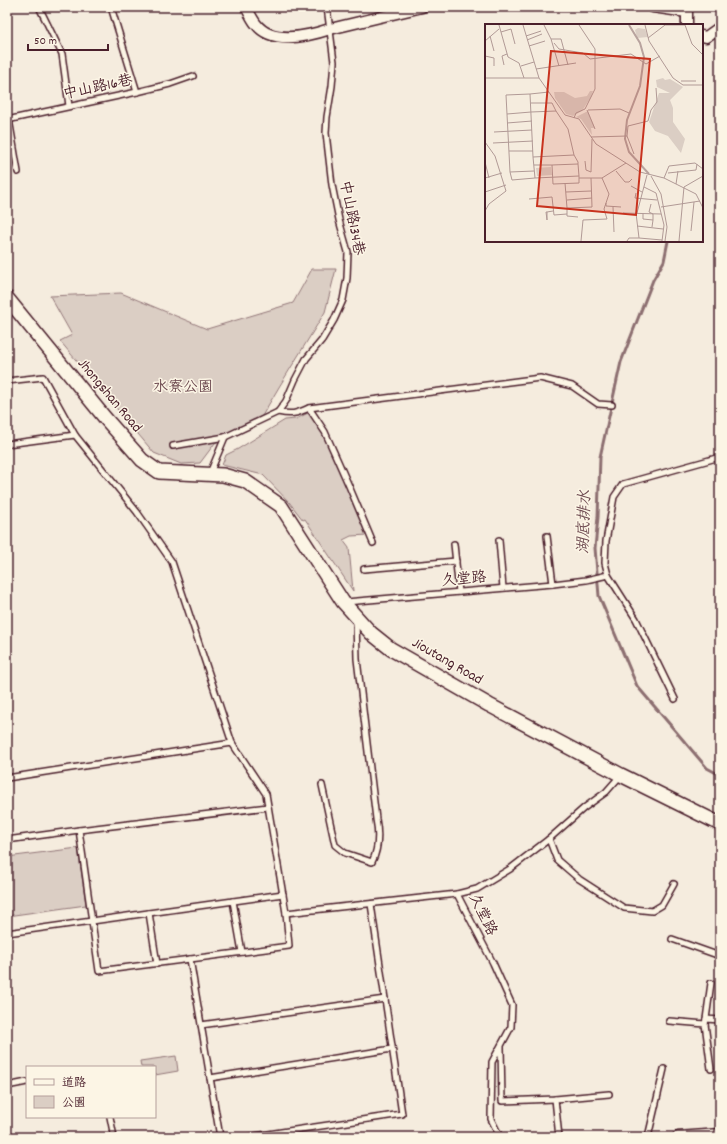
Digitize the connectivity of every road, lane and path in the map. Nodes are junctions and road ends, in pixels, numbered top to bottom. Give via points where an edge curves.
1 (39, 7) edge
2 (111, 7) edge
3 (246, 7) edge
4 (327, 7) edge
5 (422, 7) edge
6 (653, 7) edge
7 (687, 24) edge
8 (720, 27) edge
9 (330, 29) junction
10 (703, 36) edge
11 (193, 76) dead end
12 (137, 92) junction
13 (69, 106) junction
14 (8, 119) edge
15 (18, 172) dead end
16 (9, 303) edge
17 (7, 381) edge
18 (612, 405) dead end
19 (309, 408) junction
20 (278, 412) junction
21 (75, 435) junction
22 (225, 437) junction
23 (7, 444) edge
24 (173, 446) dead end
25 (720, 458) edge
26 (209, 475) junction
27 (548, 536) dead end
28 (499, 540) dead end
29 (373, 543) dead end
30 (454, 544) dead end
31 (456, 561) junction
32 (364, 569) dead end
33 (608, 575) junction
34 (553, 584) junction
35 (503, 588) junction
36 (459, 592) junction
37 (343, 602) junction
38 (356, 617) junction
39 (675, 699) dead end
40 (232, 743) junction
41 (621, 774) junction
42 (7, 778) edge
43 (322, 785) dead end
44 (268, 807) junction
45 (720, 824) edge
46 (79, 830) junction
47 (7, 840) edge
48 (549, 840) junction
49 (674, 884) dead end
50 (283, 894) junction
51 (457, 894) junction
52 (233, 901) junction
53 (371, 904) junction
54 (149, 912) junction
55 (286, 913) junction
56 (91, 921) junction
57 (7, 933) edge
58 (672, 938) dead end
59 (242, 952) junction
60 (720, 956) edge
61 (190, 959) junction
62 (157, 964) junction
63 (711, 984) dead end
64 (385, 999) junction
65 (720, 1020) edge
66 (669, 1021) dead end
67 (706, 1021) junction
68 (201, 1025) junction
69 (501, 1046) junction
70 (392, 1049) junction
71 (664, 1069) dead end
72 (711, 1069) dead end
73 (210, 1078) junction
74 (26, 1082) edge
75 (7, 1086) edge
76 (609, 1094) dead end
77 (555, 1099) junction
78 (110, 1118) edge
79 (720, 1134) edge
80 (114, 1137) edge
81 (220, 1137) edge
82 (247, 1137) edge
83 (500, 1137) edge
84 (559, 1137) edge
85 (648, 1137) edge
86 (678, 1137) edge

1 - 13 lane via 62,54
2 - 12 lane
3 - 9 street via 256,25 269,34 288,38
4 - 9 lane, 中山路134巷
5 - 9 street
6 - 7 street via 687,12
8 - 10 street via 706,37
9 - 20 lane, 中山路134巷 via 334,62 326,132 332,185 348,252 347,278 343,300 334,320 306,359
11 - 12 lane, 中山路16巷
12 - 13 lane, 中山路16巷
13 - 14 lane, 中山路16巷
14 - 15 lane
16 - 26 street, Jhongshan Road via 142,460 159,472
17 - 21 lane via 43,377
18 - 19 lane via 598,404 572,386 540,378
19 - 20 lane via 290,415
19 - 29 lane via 325,432
20 - 22 lane
21 - 23 lane
21 - 40 lane via 172,562
22 - 24 lane
22 - 26 lane
25 - 33 lane via 623,484 614,497 606,541 605,563
26 - 37 street, Jioutang Road via 223,475 245,481 281,506
27 - 34 lane
28 - 35 lane
30 - 31 lane
31 - 32 lane
31 - 36 lane
33 - 34 lane, 久堂路
33 - 39 lane via 636,619
34 - 35 lane, 久堂路
35 - 36 lane, 久堂路
36 - 37 lane, 久堂路
37 - 38 street, Jioutang Road
38 - 41 street, Jioutang Road via 391,649 489,705
38 - 43 lane via 357,659 378,830 377,852 372,862 345,853 335,845
40 - 42 lane
40 - 44 lane via 266,794
41 - 45 street, Jioutang Road
41 - 48 lane, 久堂路 via 606,792
44 - 46 lane
44 - 50 lane
46 - 47 lane
46 - 56 lane
48 - 49 lane via 556,860 579,879 624,908 652,911 662,906
48 - 51 lane, 久堂路 via 510,869 477,889
50 - 52 lane
50 - 55 lane
51 - 53 lane
51 - 69 lane, 久堂路 via 512,1005 511,1027
52 - 54 lane
52 - 59 lane
53 - 55 lane
53 - 64 lane
54 - 56 lane
54 - 62 lane
55 - 59 lane via 289,946
56 - 57 lane
56 - 62 lane via 98,971
58 - 60 lane
59 - 61 lane
61 - 62 lane
61 - 68 lane
63 - 67 lane
64 - 68 lane
64 - 70 lane
65 - 67 lane
66 - 67 lane
67 - 72 lane
68 - 73 lane
69 - 77 lane via 502,1101
69 - 83 lane, 久堂路 via 492,1062 491,1119
70 - 73 lane
70 - 82 lane via 402,1114
71 - 85 lane
73 - 81 lane
74 - 75 lane
76 - 77 lane
77 - 84 lane
78 - 80 lane
79 - 86 street

